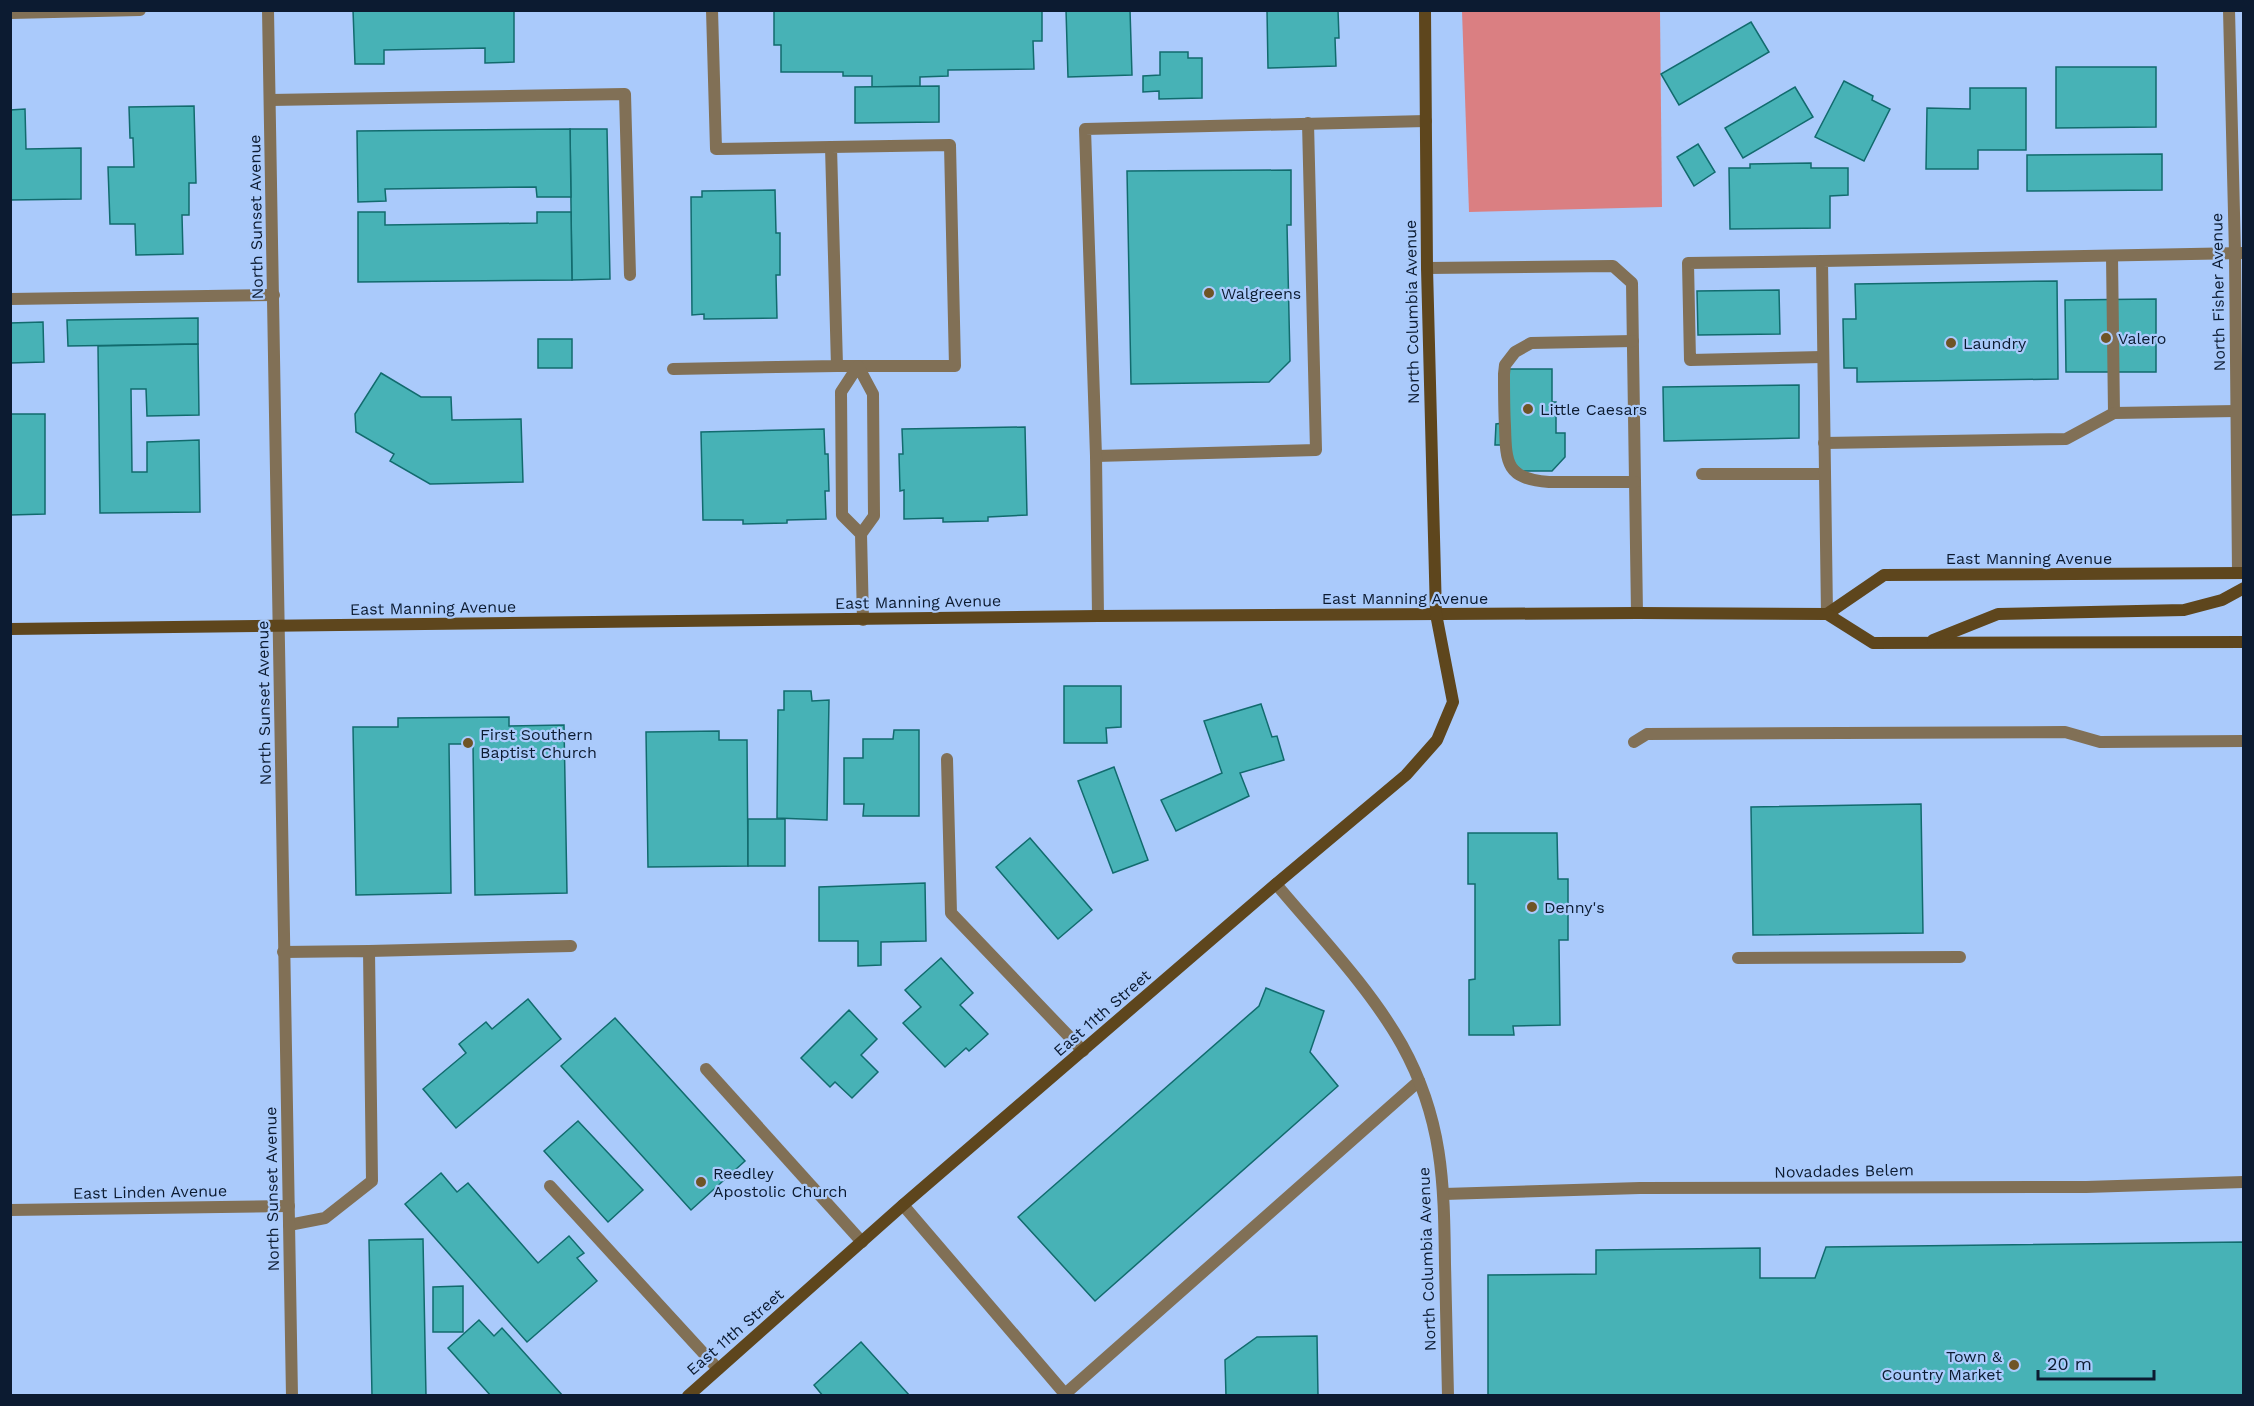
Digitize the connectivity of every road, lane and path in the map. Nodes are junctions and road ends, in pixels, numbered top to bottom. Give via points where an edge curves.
1 (140, 10) edge
2 (268, 10) edge
3 (712, 10) edge
4 (1425, 10) edge
5 (2229, 10) edge
6 (10, 13) edge
7 (270, 100) junction
8 (1426, 122) junction
9 (1308, 123) junction
10 (831, 147) junction
11 (2239, 253) edge
12 (2112, 256) junction
13 (1822, 261) junction
14 (1427, 268) junction
15 (630, 275) dead end
16 (274, 295) junction
17 (10, 299) edge
18 (1633, 341) junction
19 (1822, 357) junction
20 (837, 366) junction
21 (858, 366) junction
22 (673, 369) dead end
23 (2236, 411) junction
24 (2114, 413) junction
25 (2240, 434) edge
26 (1824, 443) junction
27 (1096, 456) junction
28 (1702, 474) dead end
29 (1824, 474) junction
30 (1635, 482) junction
31 (861, 534) junction
32 (2242, 575) edge
33 (2244, 588) edge
34 (1637, 613) junction
35 (1436, 614) junction
36 (1827, 614) junction
37 (1098, 616) junction
38 (863, 620) junction
39 (279, 626) junction
40 (10, 629) edge
41 (2244, 642) edge
42 (1926, 643) junction
43 (2244, 741) edge
44 (1634, 742) dead end
45 (947, 759) dead end
46 (1276, 884) junction
47 (572, 946) dead end
48 (369, 951) junction
49 (284, 952) junction
50 (1960, 957) dead end
51 (1738, 958) dead end
52 (1083, 1051) junction
53 (706, 1069) dead end
54 (1419, 1081) junction
55 (2244, 1182) edge
56 (550, 1185) dead end
57 (1444, 1194) junction
58 (903, 1205) junction
59 (290, 1206) junction
60 (10, 1210) edge
61 (289, 1226) junction
62 (862, 1242) junction
63 (718, 1369) junction
64 (292, 1395) edge
65 (688, 1395) edge
66 (1448, 1395) edge

1 - 6 street
2 - 7 street, North Sunset Avenue
3 - 10 street via 716,149
4 - 8 main road, North Columbia Avenue
5 - 11 street, North Fisher Avenue
7 - 15 street via 625,94
7 - 16 street, North Sunset Avenue
8 - 9 street
8 - 14 main road, North Columbia Avenue
9 - 27 street via 1316,450
9 - 27 street via 1085,129
10 - 20 street
10 - 21 street via 950,145 955,366
11 - 12 street
11 - 23 street, North Fisher Avenue
12 - 13 street
12 - 24 street
13 - 19 street
13 - 19 street via 1688,263 1690,360
14 - 18 street via 1613,266 1632,283
14 - 35 main road, North Columbia Avenue
16 - 17 street
16 - 39 street, North Sunset Avenue
18 - 30 street
18 - 30 street via 1531,343 1509,359 1504,386 1505,454 1519,475 1548,482
19 - 26 street
20 - 21 street
20 - 22 street
21 - 31 street via 873,394 874,516
21 - 31 street via 841,392 842,515
23 - 24 street
23 - 25 street, North Fisher Avenue
24 - 26 street via 2066,439
25 - 32 street, North Fisher Avenue
26 - 29 street
27 - 37 street
28 - 29 street
29 - 36 street
30 - 34 street
31 - 38 street
32 - 36 main road, East Manning Avenue via 1884,575
33 - 42 main road via 2222,600 2184,610 1998,614
34 - 35 main road, East Manning Avenue
34 - 36 main road, East Manning Avenue
35 - 37 main road, East Manning Avenue
35 - 46 main road, East 11th Street via 1453,702 1437,740 1406,775
36 - 42 main road via 1873,643
37 - 38 main road, East Manning Avenue
38 - 39 main road, East Manning Avenue
39 - 40 main road, East Manning Avenue
39 - 49 street, North Sunset Avenue
41 - 42 main road
43 - 44 street via 2100,742 2065,732 1739,732 1647,734
45 - 52 street via 951,913
46 - 52 main road, East 11th Street
46 - 54 street, North Columbia Avenue via 1383,1015
47 - 48 street
48 - 49 street
48 - 61 street via 372,1181 325,1218
49 - 59 street, North Sunset Avenue
50 - 51 street
52 - 58 main road, East 11th Street
53 - 62 street
54 - 57 street, North Columbia Avenue via 1435,1126
54 - 58 street via 1065,1394
55 - 57 street, Novadades Belem via 2086,1187 1640,1188
56 - 63 street
57 - 66 street, North Columbia Avenue
58 - 62 main road, East 11th Street
59 - 60 street, East Linden Avenue
59 - 61 street, North Sunset Avenue
61 - 64 street, North Sunset Avenue
62 - 63 main road, East 11th Street
63 - 65 main road, East 11th Street

